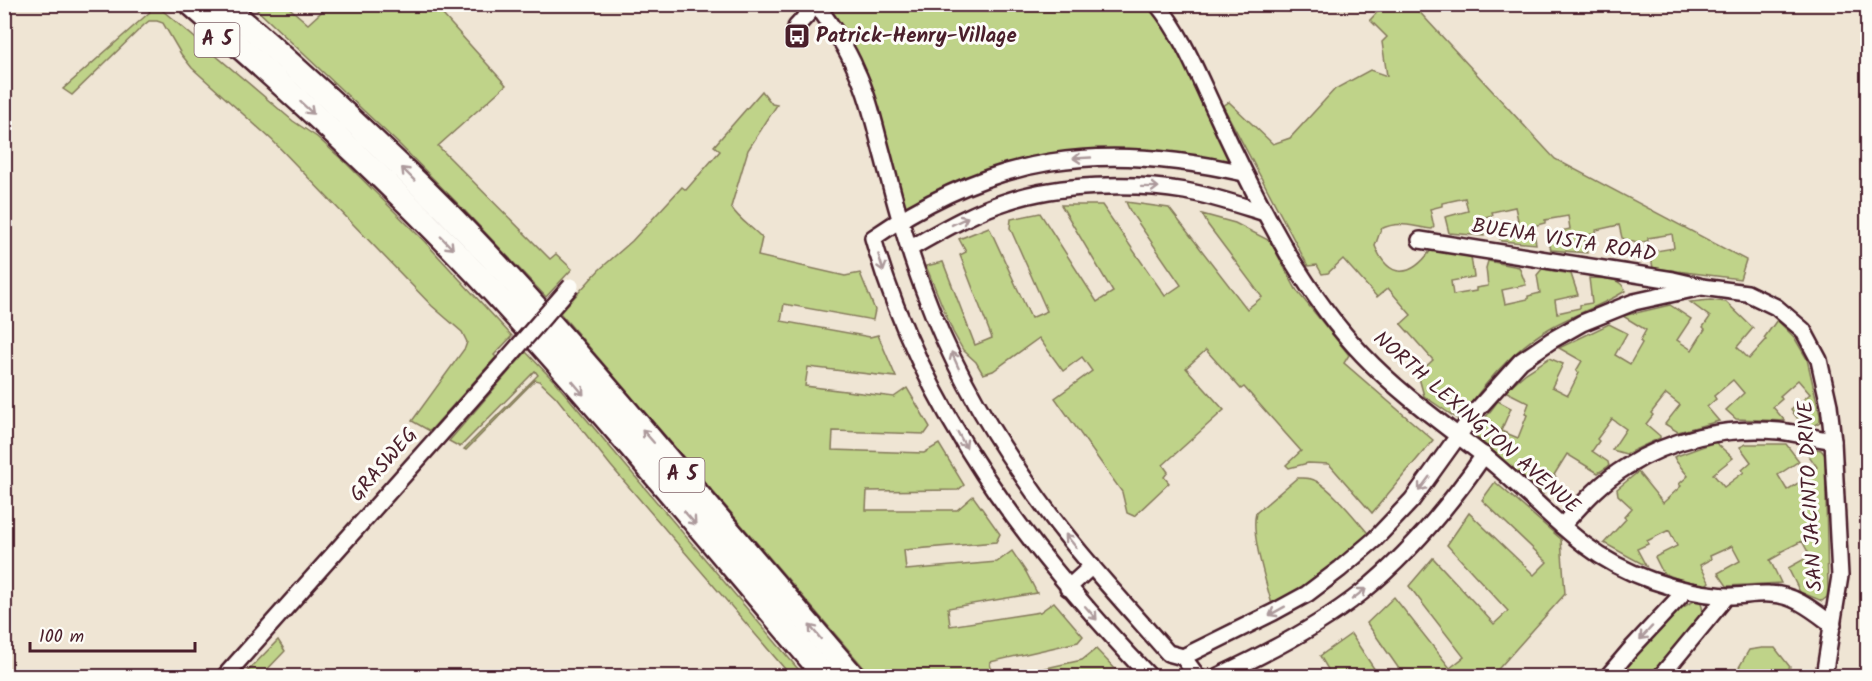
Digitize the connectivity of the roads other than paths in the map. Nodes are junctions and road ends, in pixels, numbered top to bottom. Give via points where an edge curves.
1 (176, 4) edge
2 (191, 4) edge
3 (223, 4) edge
4 (246, 4) edge
5 (1157, 4) edge
6 (816, 5) edge
7 (796, 27) dead end
8 (264, 68) junction
9 (300, 71) junction
10 (1244, 173) junction
11 (1265, 213) junction
12 (899, 219) junction
13 (1420, 240) dead end
14 (909, 249) junction
15 (573, 284) dead end
16 (1702, 286) junction
17 (1457, 437) junction
18 (1833, 441) junction
19 (1484, 455) junction
20 (1562, 525) junction
21 (1092, 566) junction
22 (1068, 588) junction
23 (1685, 591) junction
24 (1726, 596) junction
25 (1833, 625) junction
26 (1183, 657) junction
27 (225, 676) edge
28 (825, 676) edge
29 (853, 676) edge
30 (1149, 676) edge
31 (1197, 676) edge
32 (1218, 676) edge
33 (1608, 676) edge
34 (1661, 676) edge
35 (1824, 676) edge

1 - 8 highway, A 5 via 220,42
2 - 8 highway, A 5
3 - 9 highway, A 5
4 - 9 highway, A 5 via 282,40
5 - 10 street, NORTH LEXINGTON AVENUE via 1186,50
6 - 7 street
6 - 12 street via 857,72 874,119
8 -> 28 highway, A 5 via 359,155 510,309
29 -> 9 highway, A 5 via 508,276 422,187
10 - 11 street, NORTH LEXINGTON AVENUE
10 -> 12 street via 1140,157 1051,160 969,184
14 -> 11 street via 1006,201 1055,189 1164,188
11 - 17 street, NORTH LEXINGTON AVENUE via 1340,329 1378,369
12 - 14 street
12 -> 22 street via 873,238 909,334 970,453 1002,503
13 - 16 street, BUENA VISTA ROAD
21 -> 14 street via 1024,480 1001,444 960,372
15 - 27 street, GRASWEG, bridge
16 - 17 street, SAN JACINTO DRIVE via 1634,302 1552,340 1521,361
16 - 18 street, SAN JACINTO DRIVE via 1762,299 1803,330 1825,381
17 - 19 street, NORTH LEXINGTON AVENUE
17 -> 26 street, SAN JACINTO DRIVE via 1412,500 1340,569 1274,612
18 - 20 street via 1749,430 1681,441 1624,468 1592,493
18 - 25 street, SAN JACINTO DRIVE via 1840,576
19 - 20 street, NORTH LEXINGTON AVENUE
32 -> 19 street via 1267,653 1361,593 1424,533
20 - 23 street, NORTH LEXINGTON AVENUE via 1620,567
21 - 22 street
21 - 26 street via 1168,653
22 -> 30 street
23 - 24 street, NORTH LEXINGTON AVENUE
23 -> 33 street
24 - 25 street, NORTH LEXINGTON AVENUE via 1782,595 1812,609
24 - 34 street
25 - 35 street, SAN JACINTO DRIVE
26 - 31 street

